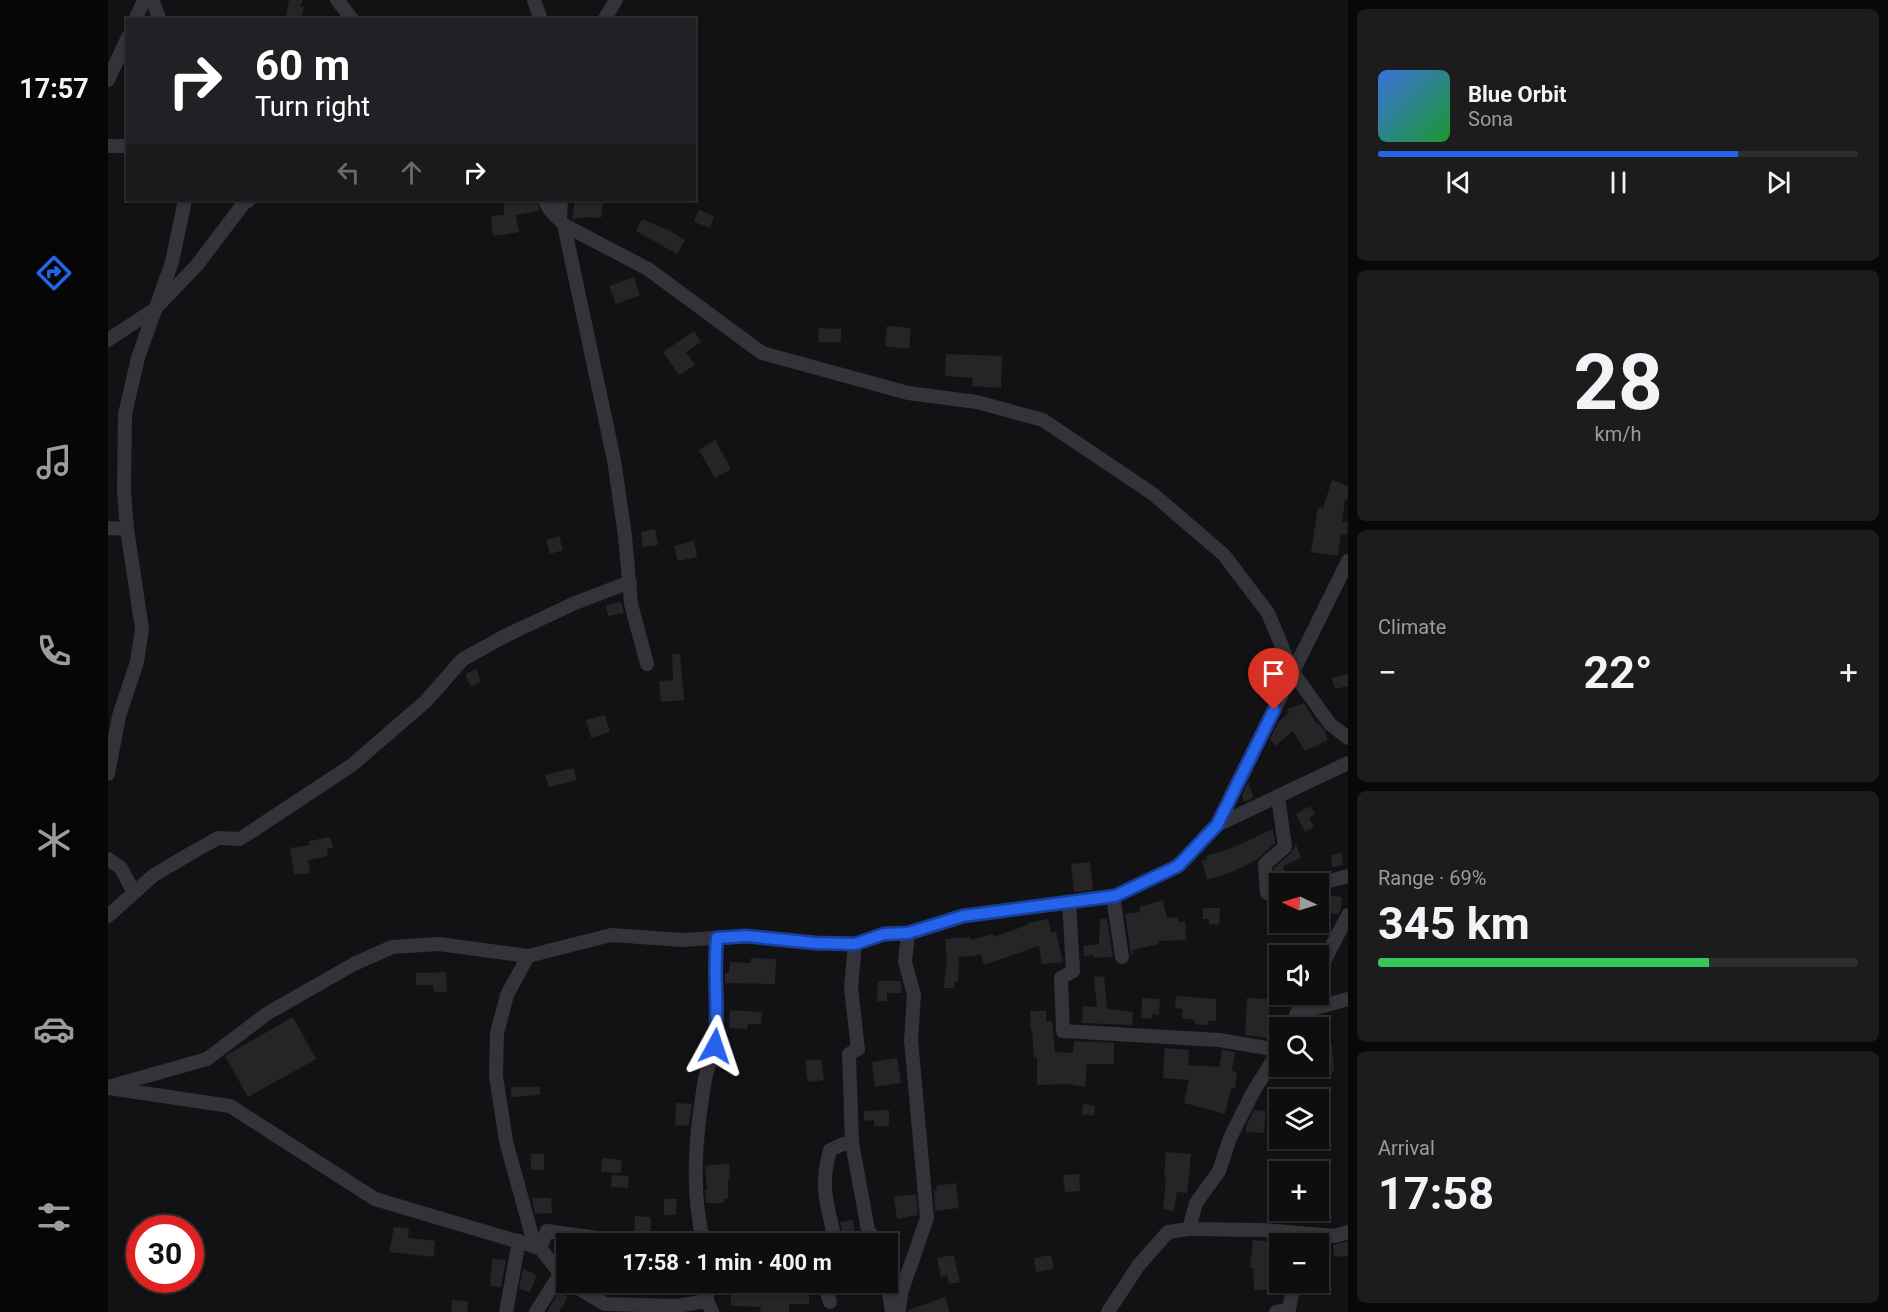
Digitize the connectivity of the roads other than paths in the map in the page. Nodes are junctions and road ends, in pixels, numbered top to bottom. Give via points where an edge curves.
1 (144, 0) edge
2 (153, 0) edge
3 (337, 0) edge
4 (534, 0) edge
5 (616, 0) edge
6 (136, 18) edge
7 (159, 18) edge
8 (352, 18) edge
9 (540, 18) edge
10 (605, 18) edge
11 (126, 41) edge
12 (108, 80) edge
13 (108, 146) edge
14 (126, 146) edge
15 (185, 201) edge
16 (247, 201) edge
17 (545, 201) edge
18 (561, 201) edge
19 (562, 222) junction
20 (155, 309) junction
21 (108, 340) edge
22 (108, 528) edge
23 (128, 529) junction
24 (1348, 561) edge
25 (630, 582) junction
26 (647, 664) dead end
27 (1292, 671) junction
28 (1348, 738) edge
29 (1348, 763) edge
30 (108, 774) edge
31 (1278, 796) junction
32 (1217, 825) junction
33 (108, 859) edge
34 (1348, 876) edge
35 (1329, 881) edge
36 (134, 893) junction
37 (1269, 893) edge
38 (1113, 896) junction
39 (1068, 902) junction
40 (1348, 915) edge
41 (108, 916) edge
42 (908, 933) junction
43 (717, 938) junction
44 (855, 944) junction
45 (1329, 952) edge
46 (528, 956) junction
47 (1122, 957) dead end
48 (1348, 999) edge
49 (1301, 1005) edge
50 (1297, 1013) junction
51 (1295, 1017) edge
52 (1269, 1048) edge
53 (1269, 1066) edge
54 (108, 1088) edge
55 (852, 1143) junction
56 (1189, 1229) junction
57 (561, 1233) edge
58 (702, 1233) edge
59 (833, 1233) edge
60 (870, 1233) edge
61 (1341, 1234) edge
62 (519, 1241) junction
63 (538, 1247) junction
64 (556, 1268) edge
65 (556, 1289) edge
66 (585, 1293) edge
67 (827, 1293) edge
68 (888, 1293) edge
69 (1292, 1293) edge
70 (830, 1302) dead end
71 (710, 1306) edge
72 (606, 1308) edge
73 (674, 1309) edge
74 (506, 1312) edge
75 (536, 1312) edge
76 (892, 1312) edge
77 (899, 1312) edge
78 (1108, 1312) edge
79 (1276, 1312) edge

1 - 6 street
2 - 7 street
3 - 8 street
4 - 9 street
5 - 10 street
11 - 12 street
13 - 14 street
15 - 20 street via 172,262
16 - 20 street
17 - 19 street
18 - 19 street
19 - 25 street via 614,460
19 - 27 street via 648,269 762,352 908,393 977,402 1043,420 1153,494 1224,555 1269,613
20 - 21 street
20 - 23 street via 125,414 124,492
22 - 23 street
23 - 30 street via 142,629
24 - 27 street
25 - 26 street
25 - 36 street via 575,603 463,659 426,701 323,786 240,839 218,838 154,874
27 - 28 street via 1330,724
27 - 32 street
29 - 31 street
31 - 32 street
31 - 37 street via 1285,847 1264,864
32 - 38 street via 1178,866
33 - 36 street via 121,868
34 - 35 street
36 - 41 street
38 - 39 street
38 - 47 street
39 - 42 street via 963,916
39 - 52 street via 1073,971 1061,978 1063,1031 1219,1040
40 - 45 street
42 - 44 street via 884,934
42 - 77 street via 905,962 914,995 912,1040 927,1218 901,1293
43 - 44 street via 746,936
43 - 46 street via 611,935
43 - 58 street via 714,962 718,1020 697,1132 695,1196
44 - 55 street via 851,988 858,1049 849,1054
46 - 54 street via 439,944 392,947 268,1013 207,1059
46 - 63 street via 507,995 497,1033 496,1076 506,1141
48 - 50 street
49 - 50 street
50 - 51 street
53 - 56 street via 1230,1138 1219,1171 1196,1203
54 - 62 street via 230,1106 375,1199
55 - 59 street via 830,1150 824,1169 825,1204
55 - 60 street
56 - 61 street
56 - 78 street via 1168,1232 1138,1266
57 - 63 street via 547,1231
62 - 63 street
62 - 74 street
63 - 64 street
65 - 75 street
66 - 72 street
67 - 70 street
68 - 76 street
69 - 79 street via 1289,1309
71 - 73 street
72 - 73 street

